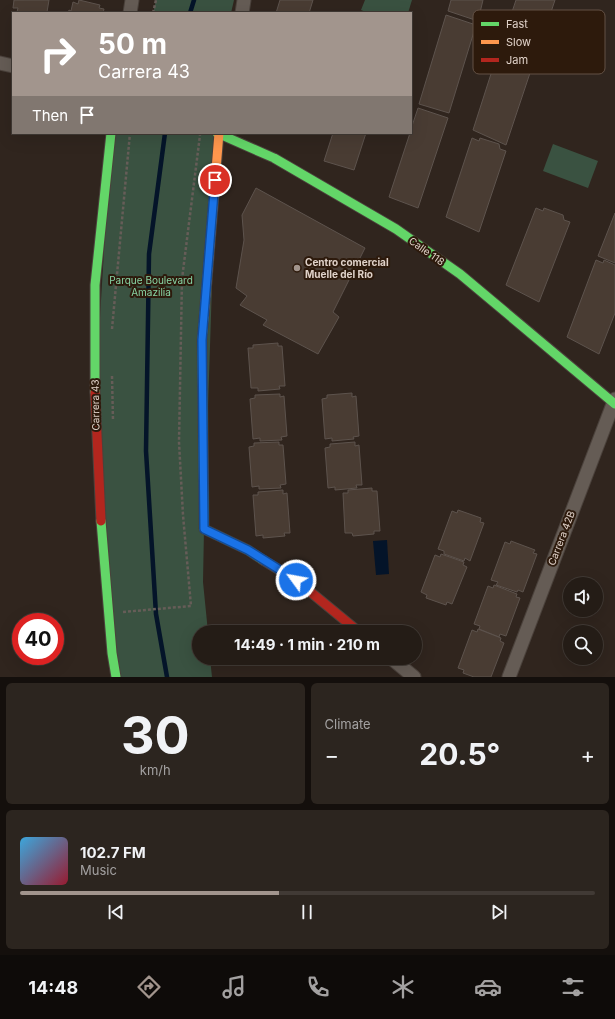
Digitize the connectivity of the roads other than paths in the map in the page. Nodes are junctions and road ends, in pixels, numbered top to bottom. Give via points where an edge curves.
1 (132, 0) edge
2 (244, 0) edge
3 (130, 12) edge
4 (242, 12) edge
5 (0, 63) edge
6 (12, 66) edge
7 (111, 134) edge
8 (218, 134) edge
9 (220, 134) edge
10 (615, 402) edge
11 (351, 625) edge
12 (399, 665) edge
13 (116, 677) edge
14 (414, 677) edge
15 (509, 677) edge

1 - 3 street
2 - 4 street
5 - 6 street
7 - 13 street, Carrera 43 via 95,285 95,401 98,502
8 - 11 street via 202,340 204,529 248,550 296,580
9 - 10 street, Calle 118 via 274,158 396,229 460,274
10 - 15 street, Carrera 42B
12 - 14 street

